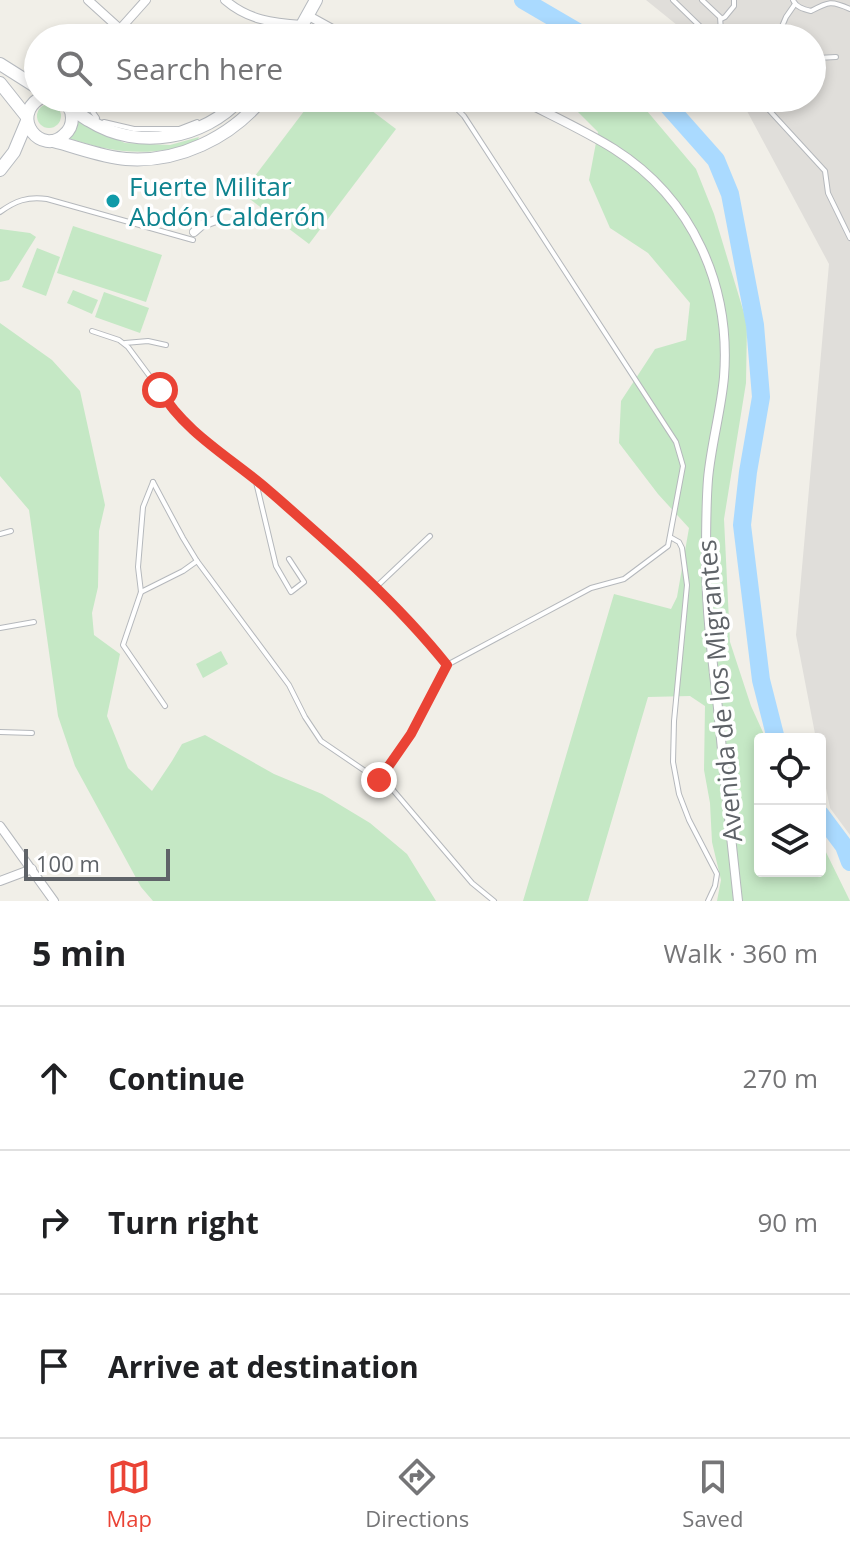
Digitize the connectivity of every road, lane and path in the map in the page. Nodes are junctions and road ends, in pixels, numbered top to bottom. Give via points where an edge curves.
1 (88, 0) edge
2 (146, 0) edge
3 (225, 0) edge
4 (316, 0) edge
5 (673, 0) edge
6 (702, 0) edge
7 (734, 0) edge
8 (794, 2) edge
9 (850, 9) edge
10 (721, 19) junction
11 (114, 24) edge
12 (124, 24) edge
13 (277, 24) edge
14 (302, 24) edge
15 (698, 24) edge
16 (721, 24) edge
17 (783, 24) edge
18 (836, 57) dead end
19 (826, 58) edge
20 (0, 64) edge
21 (24, 79) edge
22 (0, 83) edge
23 (29, 112) edge
24 (71, 112) edge
25 (78, 112) edge
26 (92, 112) edge
27 (219, 112) edge
28 (221, 112) edge
29 (251, 112) edge
30 (460, 112) edge
31 (544, 112) edge
32 (771, 112) edge
33 (27, 119) junction
34 (50, 141) junction
35 (14, 152) junction
36 (0, 170) edge
37 (0, 212) edge
38 (216, 220) dead end
39 (194, 236) joint
40 (850, 238) edge
41 (92, 331) dead end
42 (123, 343) junction
43 (166, 345) dead end
44 (255, 480) junction
45 (11, 531) dead end
46 (0, 534) edge
47 (430, 536) dead end
48 (670, 537) junction
49 (289, 559) dead end
50 (197, 561) junction
51 (375, 588) junction
52 (141, 592) junction
53 (34, 622) dead end
54 (0, 628) edge
55 (447, 665) junction
56 (165, 706) dead end
57 (0, 732) edge
58 (32, 733) dead end
59 (379, 780) junction
60 (0, 826) edge
61 (32, 869) junction
62 (0, 881) edge
63 (54, 901) edge
64 (494, 901) edge
65 (708, 901) edge
66 (738, 901) edge

1 - 11 street
2 - 12 street
3 - 13 street via 236,10
4 - 14 main road
5 - 15 lane
6 - 10 lane
7 - 10 lane
8 - 9 lane via 811,11 828,2
8 - 17 lane
10 - 16 lane
18 - 19 lane
20 - 21 main road
22 - 33 main road
23 - 33 main road
24 - 34 main road via 70,128
25 - 28 main road via 109,130 160,138 202,128
26 - 27 lane via 109,124 134,129 179,129
29 - 34 main road via 236,126 188,151 166,156 125,159
30 - 48 lane via 676,442 683,466
31 - 66 street, Avenida de los Migrantes via 615,150 651,178 692,228 715,287 725,351 708,477 706,580
32 - 40 lane via 825,171 828,193
33 - 34 main road via 32,133
33 - 35 main road
34 - 35 main road
35 - 36 main road
37 - 39 lane via 33,197
38 - 39 street via 202,225
41 - 42 lane
42 - 43 lane
42 - 44 lane via 170,408
44 - 49 lane via 276,566 291,592 304,582
44 - 51 lane
45 - 46 lane
47 - 51 lane
48 - 55 lane via 668,546 624,579 591,588
48 - 65 lane via 682,548 687,585 673,762 689,820 717,874
50 - 52 lane
50 - 52 lane via 153,482 143,507
50 - 59 lane via 289,685 321,741
51 - 55 lane
52 - 56 lane via 123,645
53 - 54 lane
55 - 59 lane via 411,734
57 - 58 lane
59 - 64 lane
60 - 61 street
61 - 62 street
61 - 63 street

